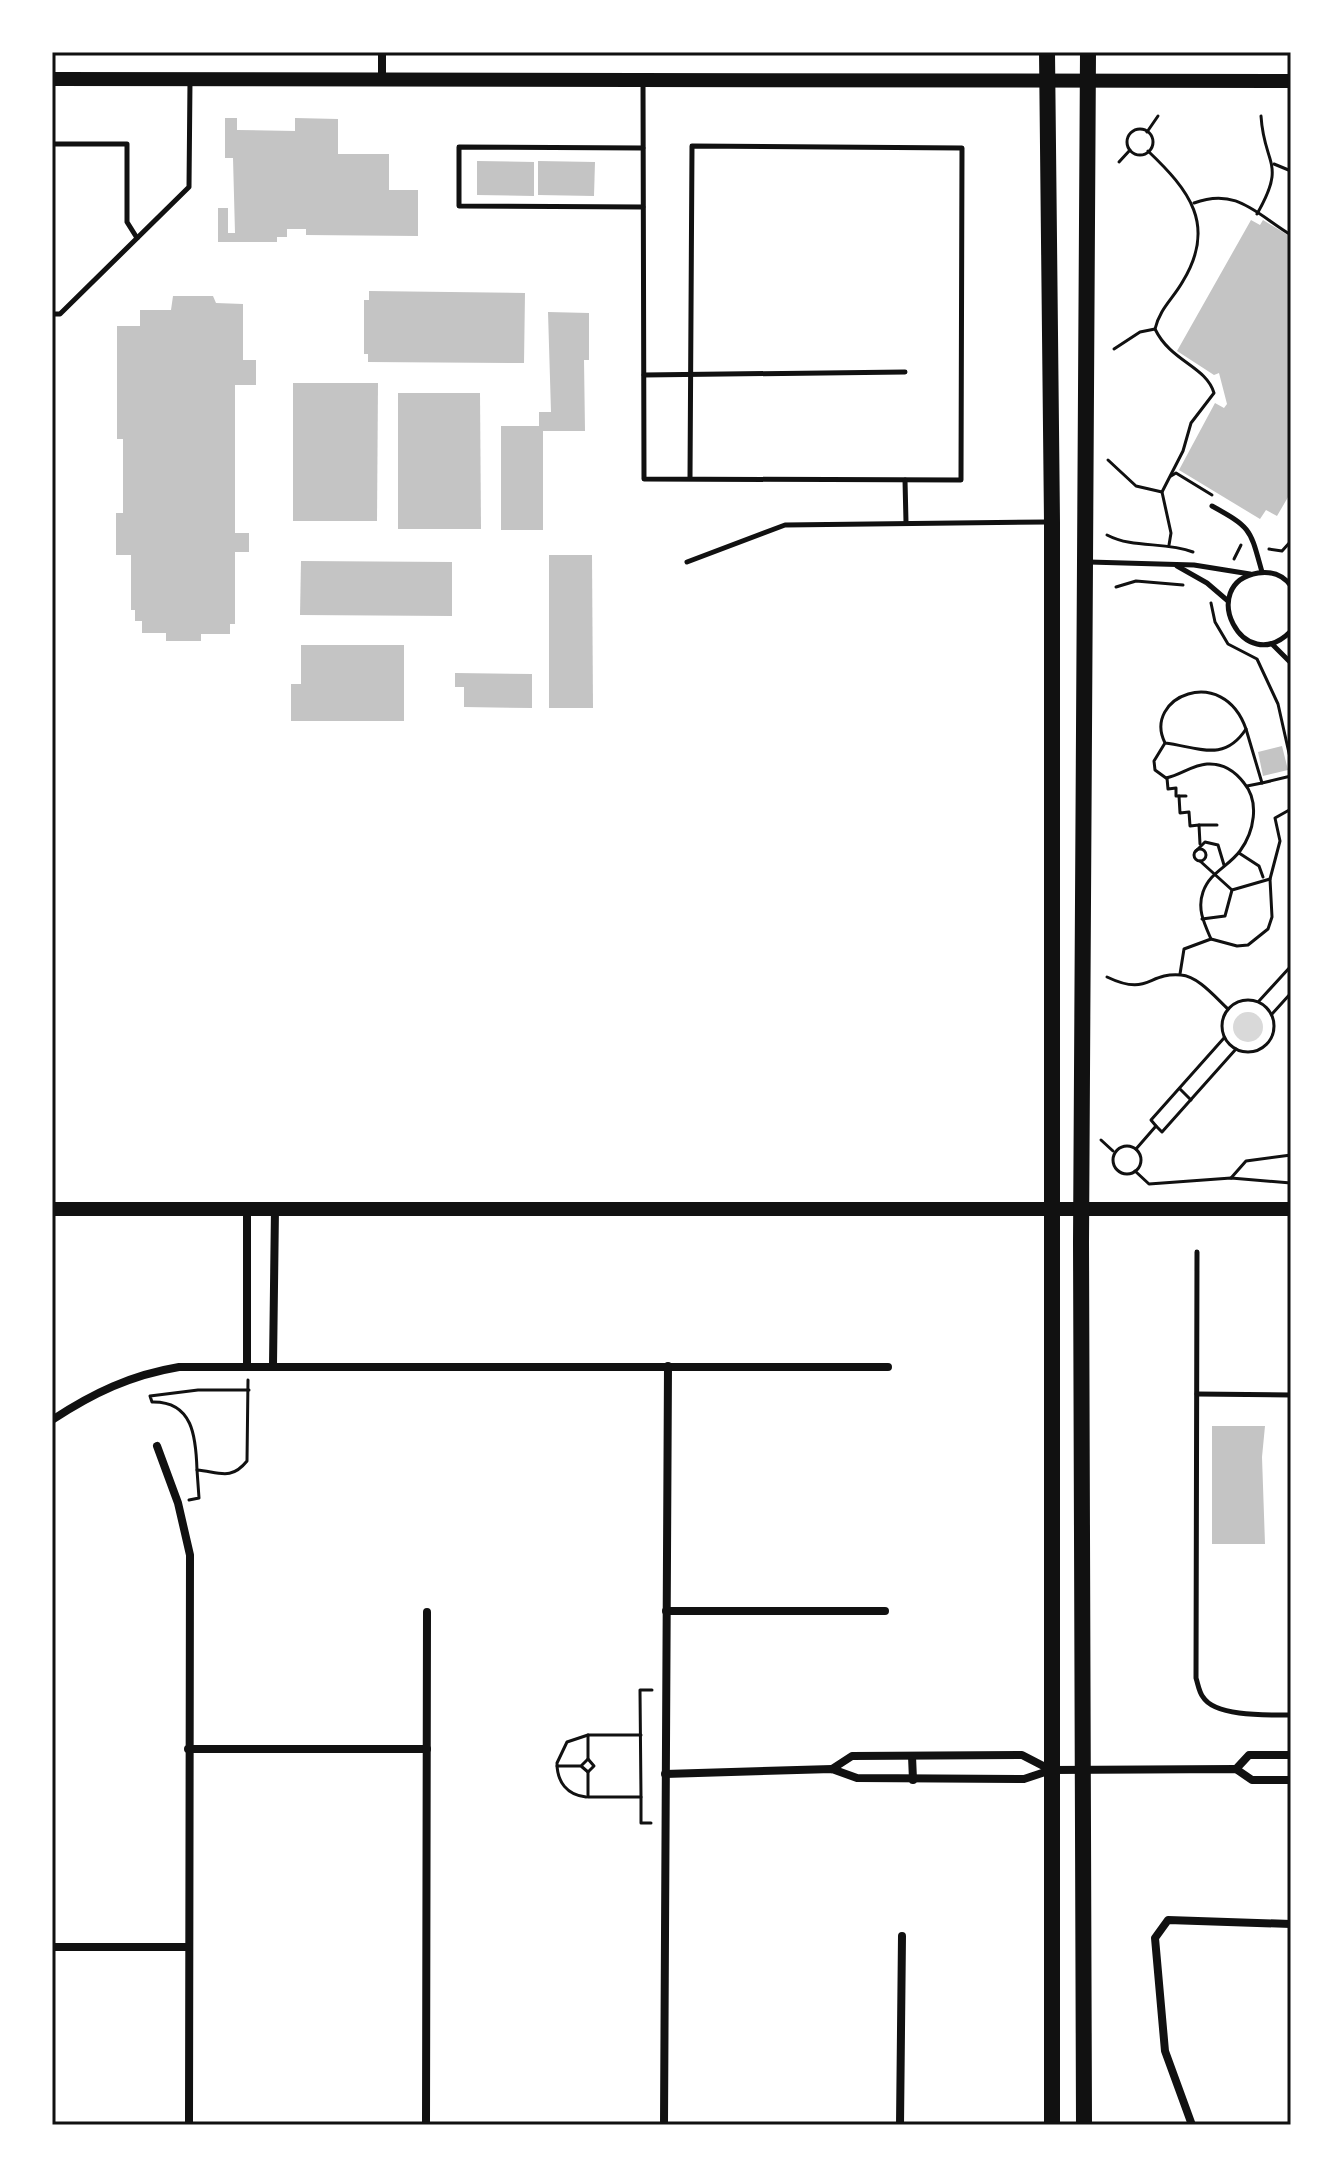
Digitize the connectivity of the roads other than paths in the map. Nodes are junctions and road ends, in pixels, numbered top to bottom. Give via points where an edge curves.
1 (382, 52) edge
2 (1047, 52) edge
3 (1088, 52) edge
4 (52, 79) edge
5 (382, 79) junction
6 (190, 80) junction
7 (643, 80) junction
8 (1046, 81) junction
9 (1291, 81) edge
10 (1087, 82) junction
11 (52, 144) edge
12 (643, 148) junction
13 (643, 207) junction
14 (137, 238) junction
15 (52, 314) edge
16 (905, 372) dead end
17 (691, 374) junction
18 (644, 375) junction
19 (690, 479) junction
20 (905, 480) junction
21 (1212, 506) dead end
22 (906, 522) junction
23 (1052, 522) junction
24 (687, 562) dead end
25 (1084, 562) junction
26 (1176, 565) junction
27 (1262, 572) junction
28 (1250, 575) junction
29 (1291, 586) edge
30 (1228, 601) junction
31 (1291, 631) edge
32 (1271, 643) junction
33 (1291, 663) edge
34 (247, 1208) junction
35 (275, 1208) junction
36 (52, 1209) edge
37 (1051, 1209) junction
38 (1082, 1209) junction
39 (1291, 1209) edge
40 (1197, 1252) dead end
41 (247, 1365) junction
42 (273, 1365) junction
43 (668, 1366) junction
44 (888, 1367) dead end
45 (1197, 1394) junction
46 (1291, 1395) edge
47 (52, 1420) edge
48 (157, 1446) dead end
49 (666, 1611) junction
50 (885, 1611) dead end
51 (427, 1612) dead end
52 (1291, 1715) edge
53 (188, 1749) junction
54 (427, 1749) junction
55 (1291, 1755) edge
56 (912, 1756) junction
57 (832, 1769) junction
58 (1083, 1769) junction
59 (1236, 1769) junction
60 (1051, 1770) junction
61 (665, 1774) junction
62 (913, 1780) junction
63 (1291, 1780) edge
64 (1291, 1924) edge
65 (902, 1936) dead end
66 (52, 1947) edge
67 (188, 1947) junction
68 (189, 2125) edge
69 (426, 2125) edge
70 (664, 2125) edge
71 (900, 2125) edge
72 (1052, 2125) edge
73 (1084, 2125) edge
74 (1192, 2125) edge

1 - 5 street
2 - 8 main road
3 - 10 main road
4 - 6 street
5 - 6 street
5 - 7 street
6 - 14 lane via 189,187
7 - 8 street
7 - 12 lane
8 - 10 street
8 - 23 main road
9 - 10 street
10 - 25 main road
11 - 14 lane via 127,144 127,222
12 - 13 lane
12 - 13 lane via 459,147 459,206
13 - 18 lane
14 - 15 lane via 60,314
16 - 17 lane
17 - 18 lane
17 - 19 lane
17 - 20 lane via 692,146 962,148 961,480
18 - 19 lane via 644,479
19 - 20 lane
20 - 22 lane
21 - 27 lane via 1251,532
22 - 23 lane
22 - 24 lane via 785,525
23 - 37 main road
25 - 26 lane
25 - 38 main road
26 - 28 lane
26 - 30 lane
27 - 28 lane
27 - 29 lane via 1276,574
28 - 30 lane via 1232,590
30 - 32 lane via 1238,634 1259,644
31 - 32 lane
32 - 33 lane
34 - 35 street
34 - 36 street
34 - 41 street
35 - 37 street
35 - 42 street
37 - 38 street
37 - 60 main road
38 - 39 street
38 - 58 main road
40 - 45 lane
41 - 42 street
41 - 47 street via 140,1374 104,1388
42 - 43 street
43 - 44 street
43 - 49 street
45 - 46 lane
45 - 52 lane via 1196,1678 1203,1698 1214,1707
48 - 53 street via 190,1555
49 - 50 street
49 - 61 street
51 - 54 street
53 - 54 street
53 - 67 street
54 - 69 street
55 - 59 street via 1249,1755
56 - 57 street via 852,1756
56 - 60 street via 1022,1755
56 - 62 street
57 - 61 street
57 - 62 street via 857,1778
58 - 59 street
58 - 60 street
58 - 73 main road
59 - 63 street via 1252,1780
60 - 62 street via 1024,1779
60 - 72 main road
61 - 70 street
64 - 74 street via 1168,1920 1155,1938 1165,2051
65 - 71 street
66 - 67 street
67 - 68 street

